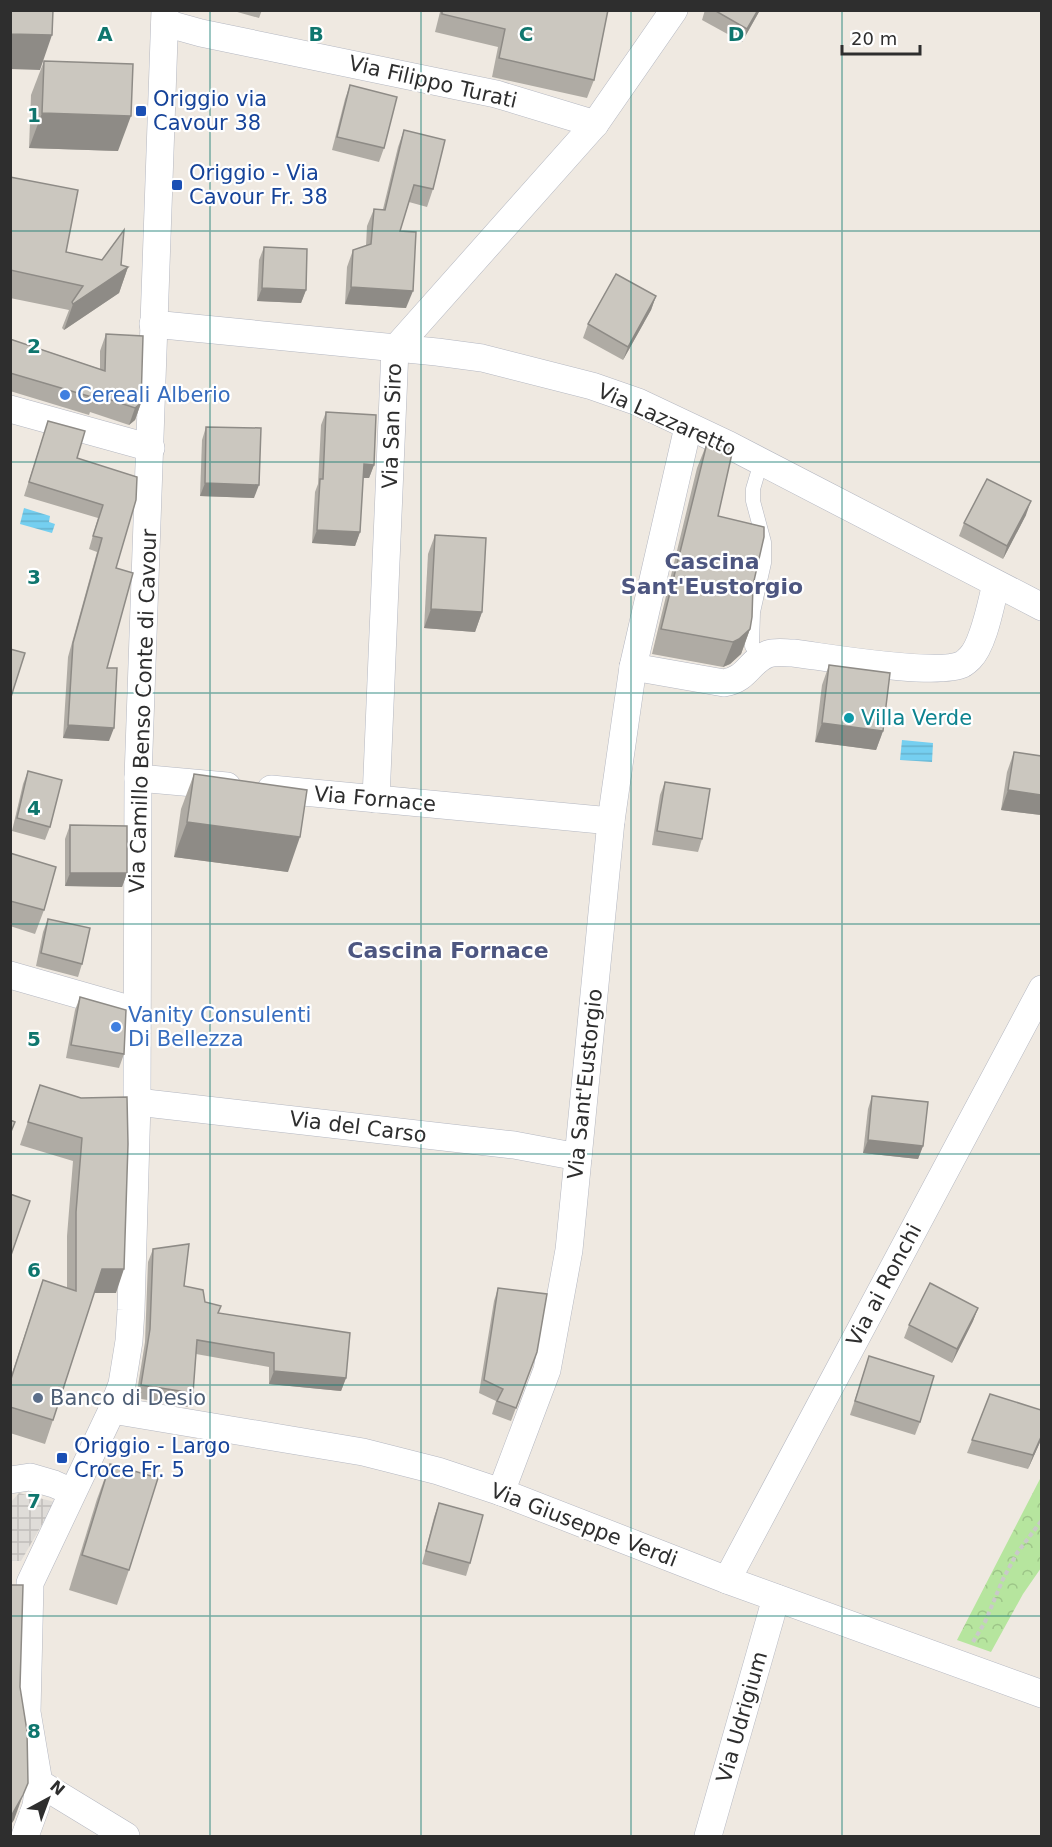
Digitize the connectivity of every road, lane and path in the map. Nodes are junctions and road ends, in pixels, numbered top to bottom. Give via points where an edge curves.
1 (674, 10) edge
2 (165, 17) edge
3 (595, 124) junction
4 (153, 324) junction
5 (395, 349) junction
6 (10, 409) edge
7 (688, 427) junction
8 (151, 448) junction
9 (761, 462) junction
10 (996, 584) junction
11 (1041, 607) edge
12 (760, 659) junction
13 (633, 667) junction
14 (138, 778) junction
15 (376, 799) junction
16 (611, 821) junction
17 (10, 975) edge
18 (1039, 999) edge
19 (136, 1011) junction
20 (137, 1102) junction
21 (578, 1156) junction
22 (112, 1410) junction
23 (10, 1480) edge
24 (72, 1492) junction
25 (501, 1492) junction
26 (1041, 1520) edge
27 (727, 1580) junction
28 (20, 1584) edge
29 (776, 1598) junction
30 (969, 1649) dead end
31 (1041, 1694) edge
32 (39, 1783) junction
33 (25, 1836) edge
34 (126, 1836) edge
35 (708, 1836) edge

1 - 3 street, Via San Siro
2 - 3 street, Via Filippo Turati via 201,33 496,94
2 - 4 street, Via Camillo Benso Conte di Cavour
3 - 5 street, Via San Siro
4 - 5 street, Via Lazzaretto
4 - 8 street, Via Camillo Benso Conte di Cavour
5 - 7 street, Via Lazzaretto via 482,358 592,386 638,402
5 - 15 street, Via San Siro
6 - 8 street
7 - 9 street, Via Lazzaretto
7 - 13 street, Via Sant'Eustorgio
8 - 14 street, Via Camillo Benso Conte di Cavour
9 - 10 street, Via Lazzaretto
9 - 12 lane via 753,501 764,542 764,563 753,612 752,646
10 - 11 street, Via Lazzaretto
10 - 12 street via 983,632 973,656 963,664 920,669 776,652
12 - 13 street via 744,675 724,682
13 - 16 street, Via Sant'Eustorgio
14 - 15 street, Via Fornace
14 - 19 street, Via Camillo Benso Conte di Cavour
15 - 16 street, Via Fornace
16 - 21 street, Via Sant'Eustorgio
17 - 19 street
18 - 27 street, Via ai Ronchi
19 - 20 street, Via Camillo Benso Conte di Cavour
20 - 21 street, Via del Carso via 514,1145
20 - 22 street, Via Camillo Benso Conte di Cavour via 129,1341 122,1384
21 - 25 street, Via Sant'Eustorgio via 569,1250 547,1370
22 - 24 street, Via Camillo Benso Conte di Cavour
22 - 25 street, Via Giuseppe Verdi via 363,1452
23 - 24 street via 30,1477
24 - 28 street, Via Camillo Benso Conte di Cavour
25 - 27 street, Via Giuseppe Verdi
26 - 30 path via 1017,1553
27 - 29 street, Via Giuseppe Verdi
28 - 32 street via 27,1712
29 - 31 street, Via Giuseppe Verdi
29 - 35 street, Via Udrigium
32 - 33 street
32 - 34 street

